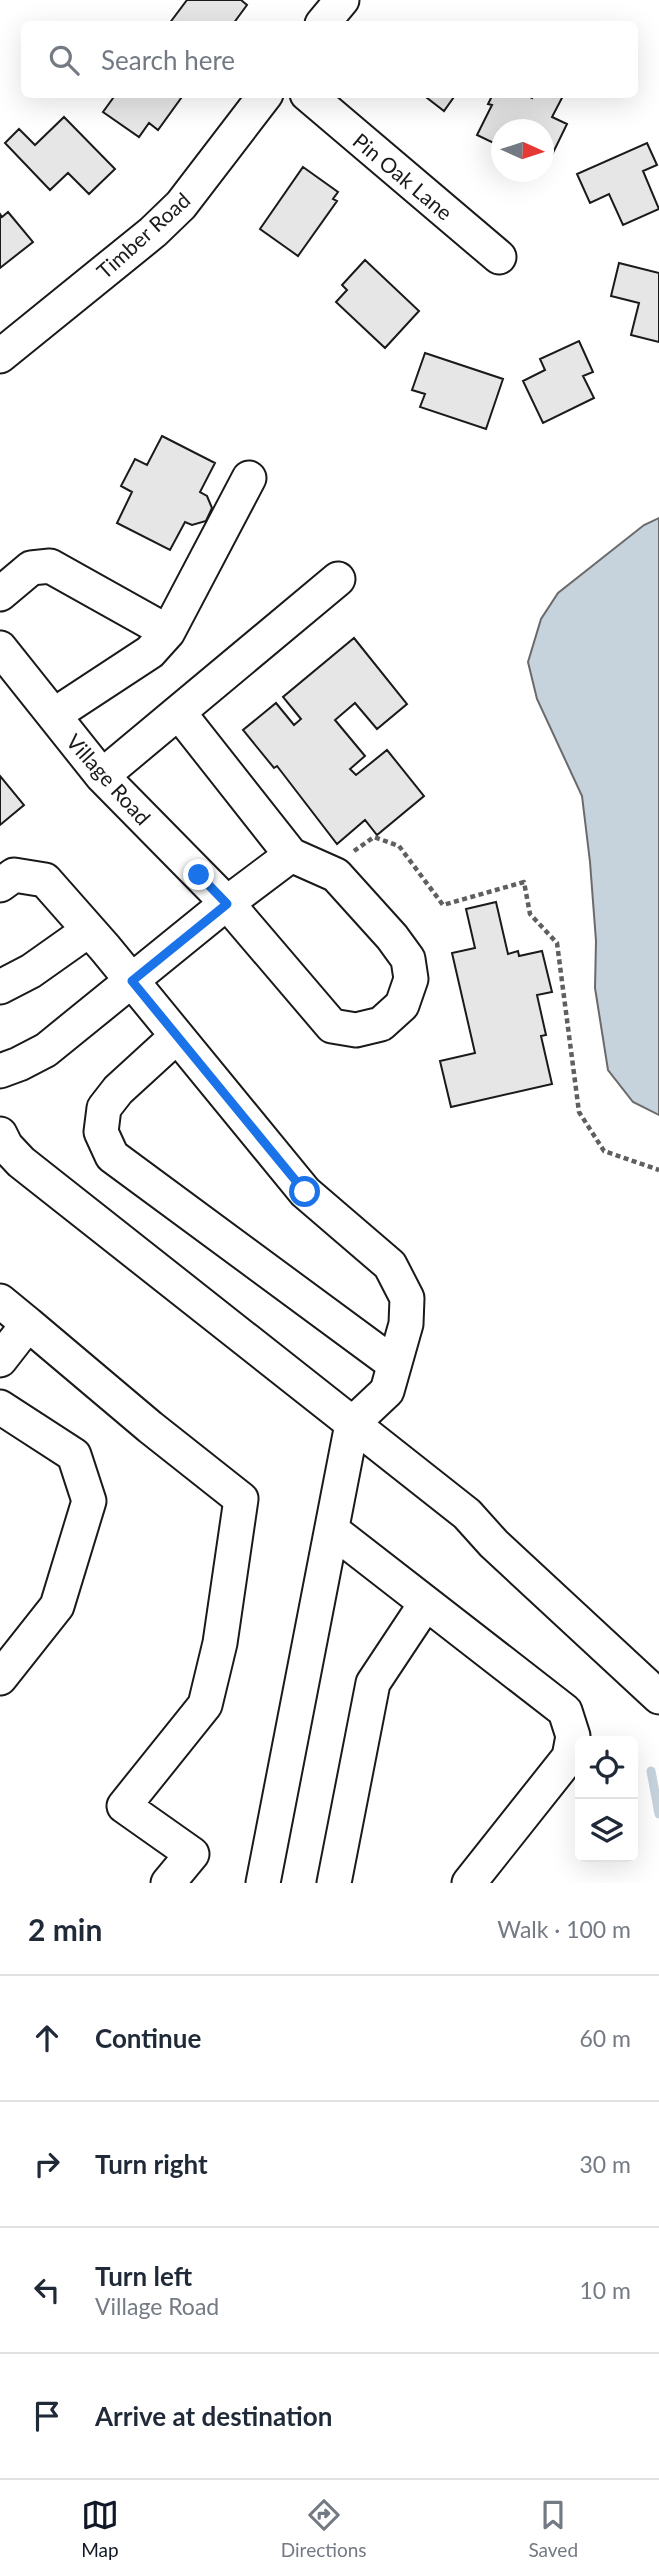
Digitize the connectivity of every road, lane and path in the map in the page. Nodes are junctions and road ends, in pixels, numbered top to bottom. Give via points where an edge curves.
1 (342, 0) edge
2 (324, 21) edge
3 (263, 98) edge
4 (312, 98) edge
5 (499, 257) dead end
6 (0, 356) edge
7 (249, 478) dead end
8 (338, 579) dead end
9 (0, 594) edge
10 (168, 632) junction
11 (0, 648) edge
12 (179, 713) junction
13 (54, 715) junction
14 (102, 776) junction
15 (352, 852) dead end
16 (291, 855) junction
17 (0, 886) edge
18 (227, 904) junction
19 (89, 930) junction
20 (132, 981) junction
21 (0, 987) edge
22 (177, 1036) junction
23 (0, 1071) edge
24 (0, 1134) edge
25 (659, 1170) edge
26 (0, 1301) edge
27 (28, 1324) junction
28 (0, 1360) edge
29 (394, 1364) junction
30 (0, 1407) edge
31 (352, 1424) junction
32 (332, 1530) junction
33 (426, 1603) junction
34 (0, 1678) edge
35 (659, 1697) edge
36 (168, 1883) edge
37 (263, 1883) edge
38 (334, 1883) edge
39 (469, 1883) edge

1 - 2 street
3 - 6 street, Timber Road via 181,205
4 - 5 street, Pin Oak Lane
7 - 10 street
8 - 12 street
9 - 10 street via 31,568 50,566
10 - 13 street via 150,652
11 - 13 street, Village Road
12 - 14 street
12 - 16 street
13 - 14 street, Village Road
14 - 18 street, Village Road
15 - 25 path via 374,837 398,846 443,905 524,883 530,914 557,943 579,1112 604,1151
16 - 18 street
16 - 18 street, Village Road via 336,875 408,959 411,978 402,1005 380,1024 356,1030 332,1026
17 - 19 street via 14,875 45,880
18 - 20 street
19 - 20 street
19 - 21 street
20 - 22 street
20 - 23 street via 46,1050
22 - 29 street via 305,1192 390,1265 407,1298 406,1324
22 - 29 street via 104,1108 102,1132 112,1156
24 - 31 street via 21,1162
26 - 27 street
27 - 28 street
27 - 36 street via 241,1499 220,1643 205,1705 124,1806 192,1854
29 - 31 street via 387,1391
30 - 34 street via 74,1454 89,1501 57,1606
31 - 32 street
31 - 35 street via 467,1514 494,1545
32 - 33 street
32 - 37 street
33 - 38 street via 373,1683
33 - 39 street via 565,1711 573,1736 569,1757

